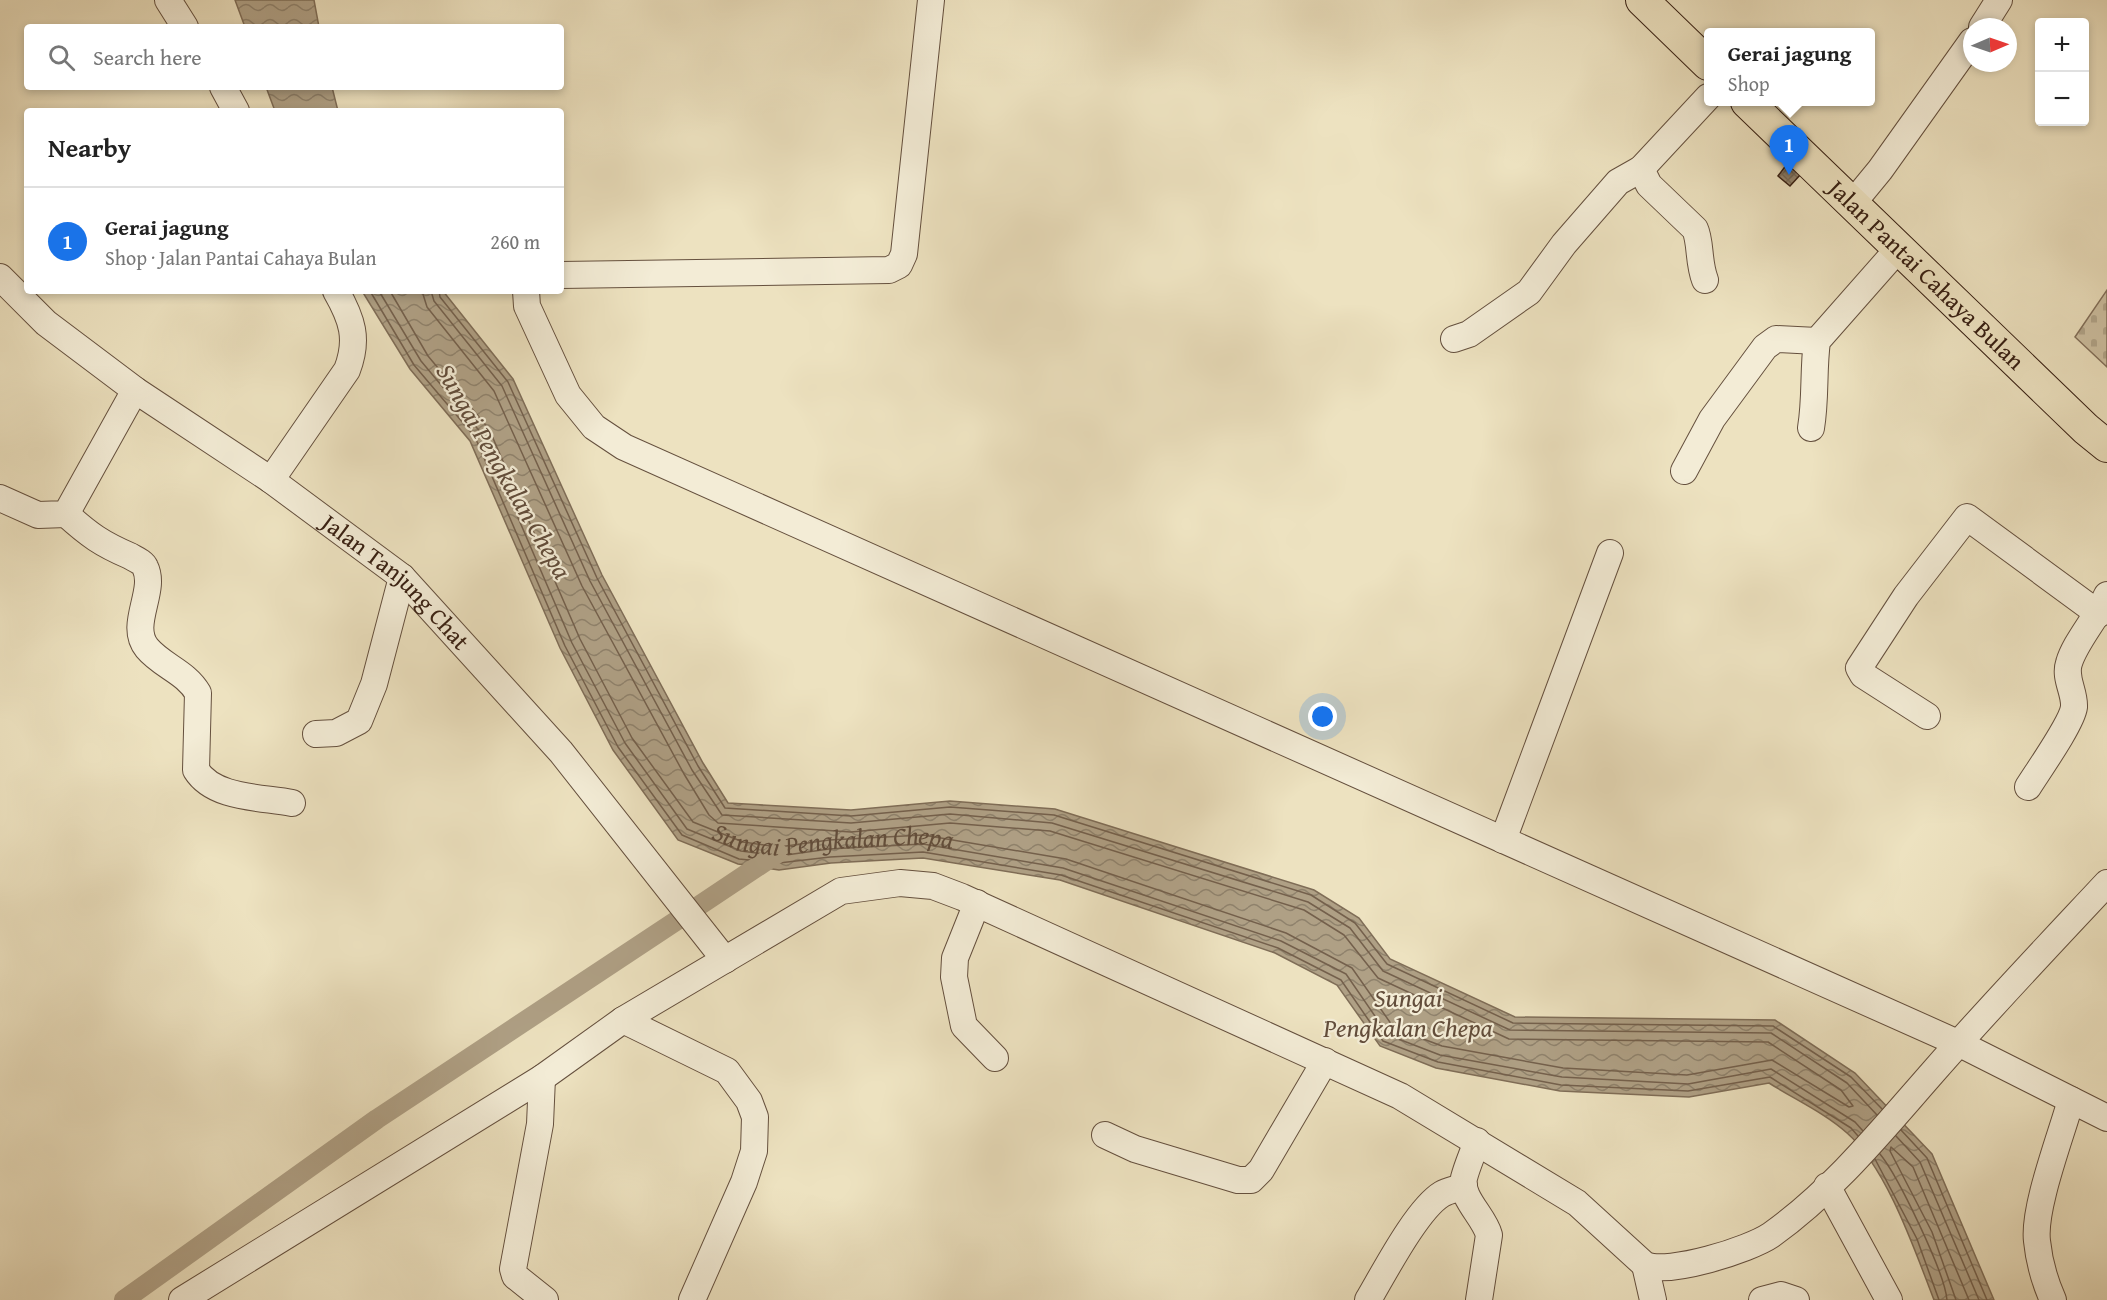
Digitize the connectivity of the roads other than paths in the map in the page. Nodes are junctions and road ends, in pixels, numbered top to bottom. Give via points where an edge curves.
1 (168, 0) edge
2 (1642, 0) edge
3 (2000, 0) edge
4 (930, 11) edge
5 (1988, 18) edge
6 (183, 24) edge
7 (1963, 54) edge
8 (1704, 60) edge
9 (225, 90) edge
10 (1704, 101) edge
11 (1751, 106) edge
12 (234, 108) edge
13 (1641, 169) junction
14 (1852, 204) junction
15 (1899, 249) junction
16 (564, 275) edge
17 (0, 277) edge
18 (1705, 280) dead end
19 (338, 294) edge
20 (526, 294) edge
21 (1454, 339) dead end
22 (1817, 341) junction
23 (135, 390) junction
24 (1810, 428) dead end
25 (2107, 446) edge
26 (1684, 471) dead end
27 (271, 480) junction
28 (0, 498) edge
29 (66, 514) junction
30 (1610, 553) dead end
31 (402, 578) junction
32 (2103, 605) edge
33 (1927, 716) dead end
34 (316, 734) dead end
35 (2028, 787) dead end
36 (292, 803) dead end
37 (1503, 840) junction
38 (2107, 883) edge
39 (977, 903) junction
40 (725, 960) junction
41 (623, 1020) junction
42 (1960, 1044) junction
43 (995, 1058) dead end
44 (1325, 1061) junction
45 (542, 1078) junction
46 (2071, 1100) junction
47 (2107, 1118) edge
48 (1105, 1135) dead end
49 (1477, 1141) junction
50 (1464, 1186) junction
51 (1827, 1186) junction
52 (1645, 1265) junction
53 (182, 1300) edge
54 (545, 1300) edge
55 (693, 1300) edge
56 (1368, 1300) edge
57 (1479, 1300) edge
58 (1653, 1300) edge
59 (1762, 1300) edge
60 (1796, 1300) edge
61 (1889, 1300) edge
62 (2053, 1300) edge

1 - 6 street
2 - 8 main road
3 - 5 street
4 - 16 street via 904,254 899,265 889,270
7 - 14 street
9 - 12 street
10 - 13 street
11 - 14 main road, Jalan Pantai Cahaya Bulan
13 - 18 street via 1648,186 1695,229 1699,265
13 - 21 street via 1618,182 1529,292 1469,334
14 - 15 main road, Jalan Pantai Cahaya Bulan
15 - 22 street
15 - 25 main road, Jalan Pantai Cahaya Bulan
17 - 23 street, Jalan Tanjung Chat via 46,323
19 - 27 street via 355,334 347,370
20 - 37 street via 527,306 568,395 594,427 624,447
22 - 24 street via 1816,402
22 - 26 street via 1776,339 1765,347 1712,419
23 - 27 street, Jalan Tanjung Chat
23 - 29 street
27 - 31 street, Jalan Tanjung Chat
28 - 29 street via 38,515
29 - 36 street via 95,541 145,567 142,623 146,648 192,682 198,693 196,770 201,778 219,790
30 - 37 street
31 - 34 street via 374,684 359,721 336,734
31 - 40 street, Jalan Tanjung Chat via 561,752
32 - 33 street via 1967,517 1906,596 1859,668 1863,675
32 - 35 street via 2068,664 2073,711
37 - 42 street
38 - 42 street
39 - 40 street via 933,886 900,883 841,891
39 - 43 street via 955,958 954,977 964,1026
39 - 44 street
40 - 41 street
41 - 45 street
41 - 55 street via 727,1071 749,1101 754,1117 754,1150 744,1182
42 - 46 street
42 - 51 street via 1850,1167
44 - 48 street via 1261,1170 1251,1180 1238,1180 1135,1149
44 - 49 street via 1382,1087
45 - 53 street
45 - 54 street via 540,1124 513,1269 515,1276
46 - 47 street
46 - 62 street via 2038,1216 2037,1241
49 - 50 street
49 - 52 street via 1577,1203
50 - 56 street via 1442,1194 1431,1205
50 - 57 street via 1489,1235
51 - 52 street via 1769,1236 1675,1268 1654,1269
51 - 61 street
52 - 58 street
59 - 60 street via 1781,1295

